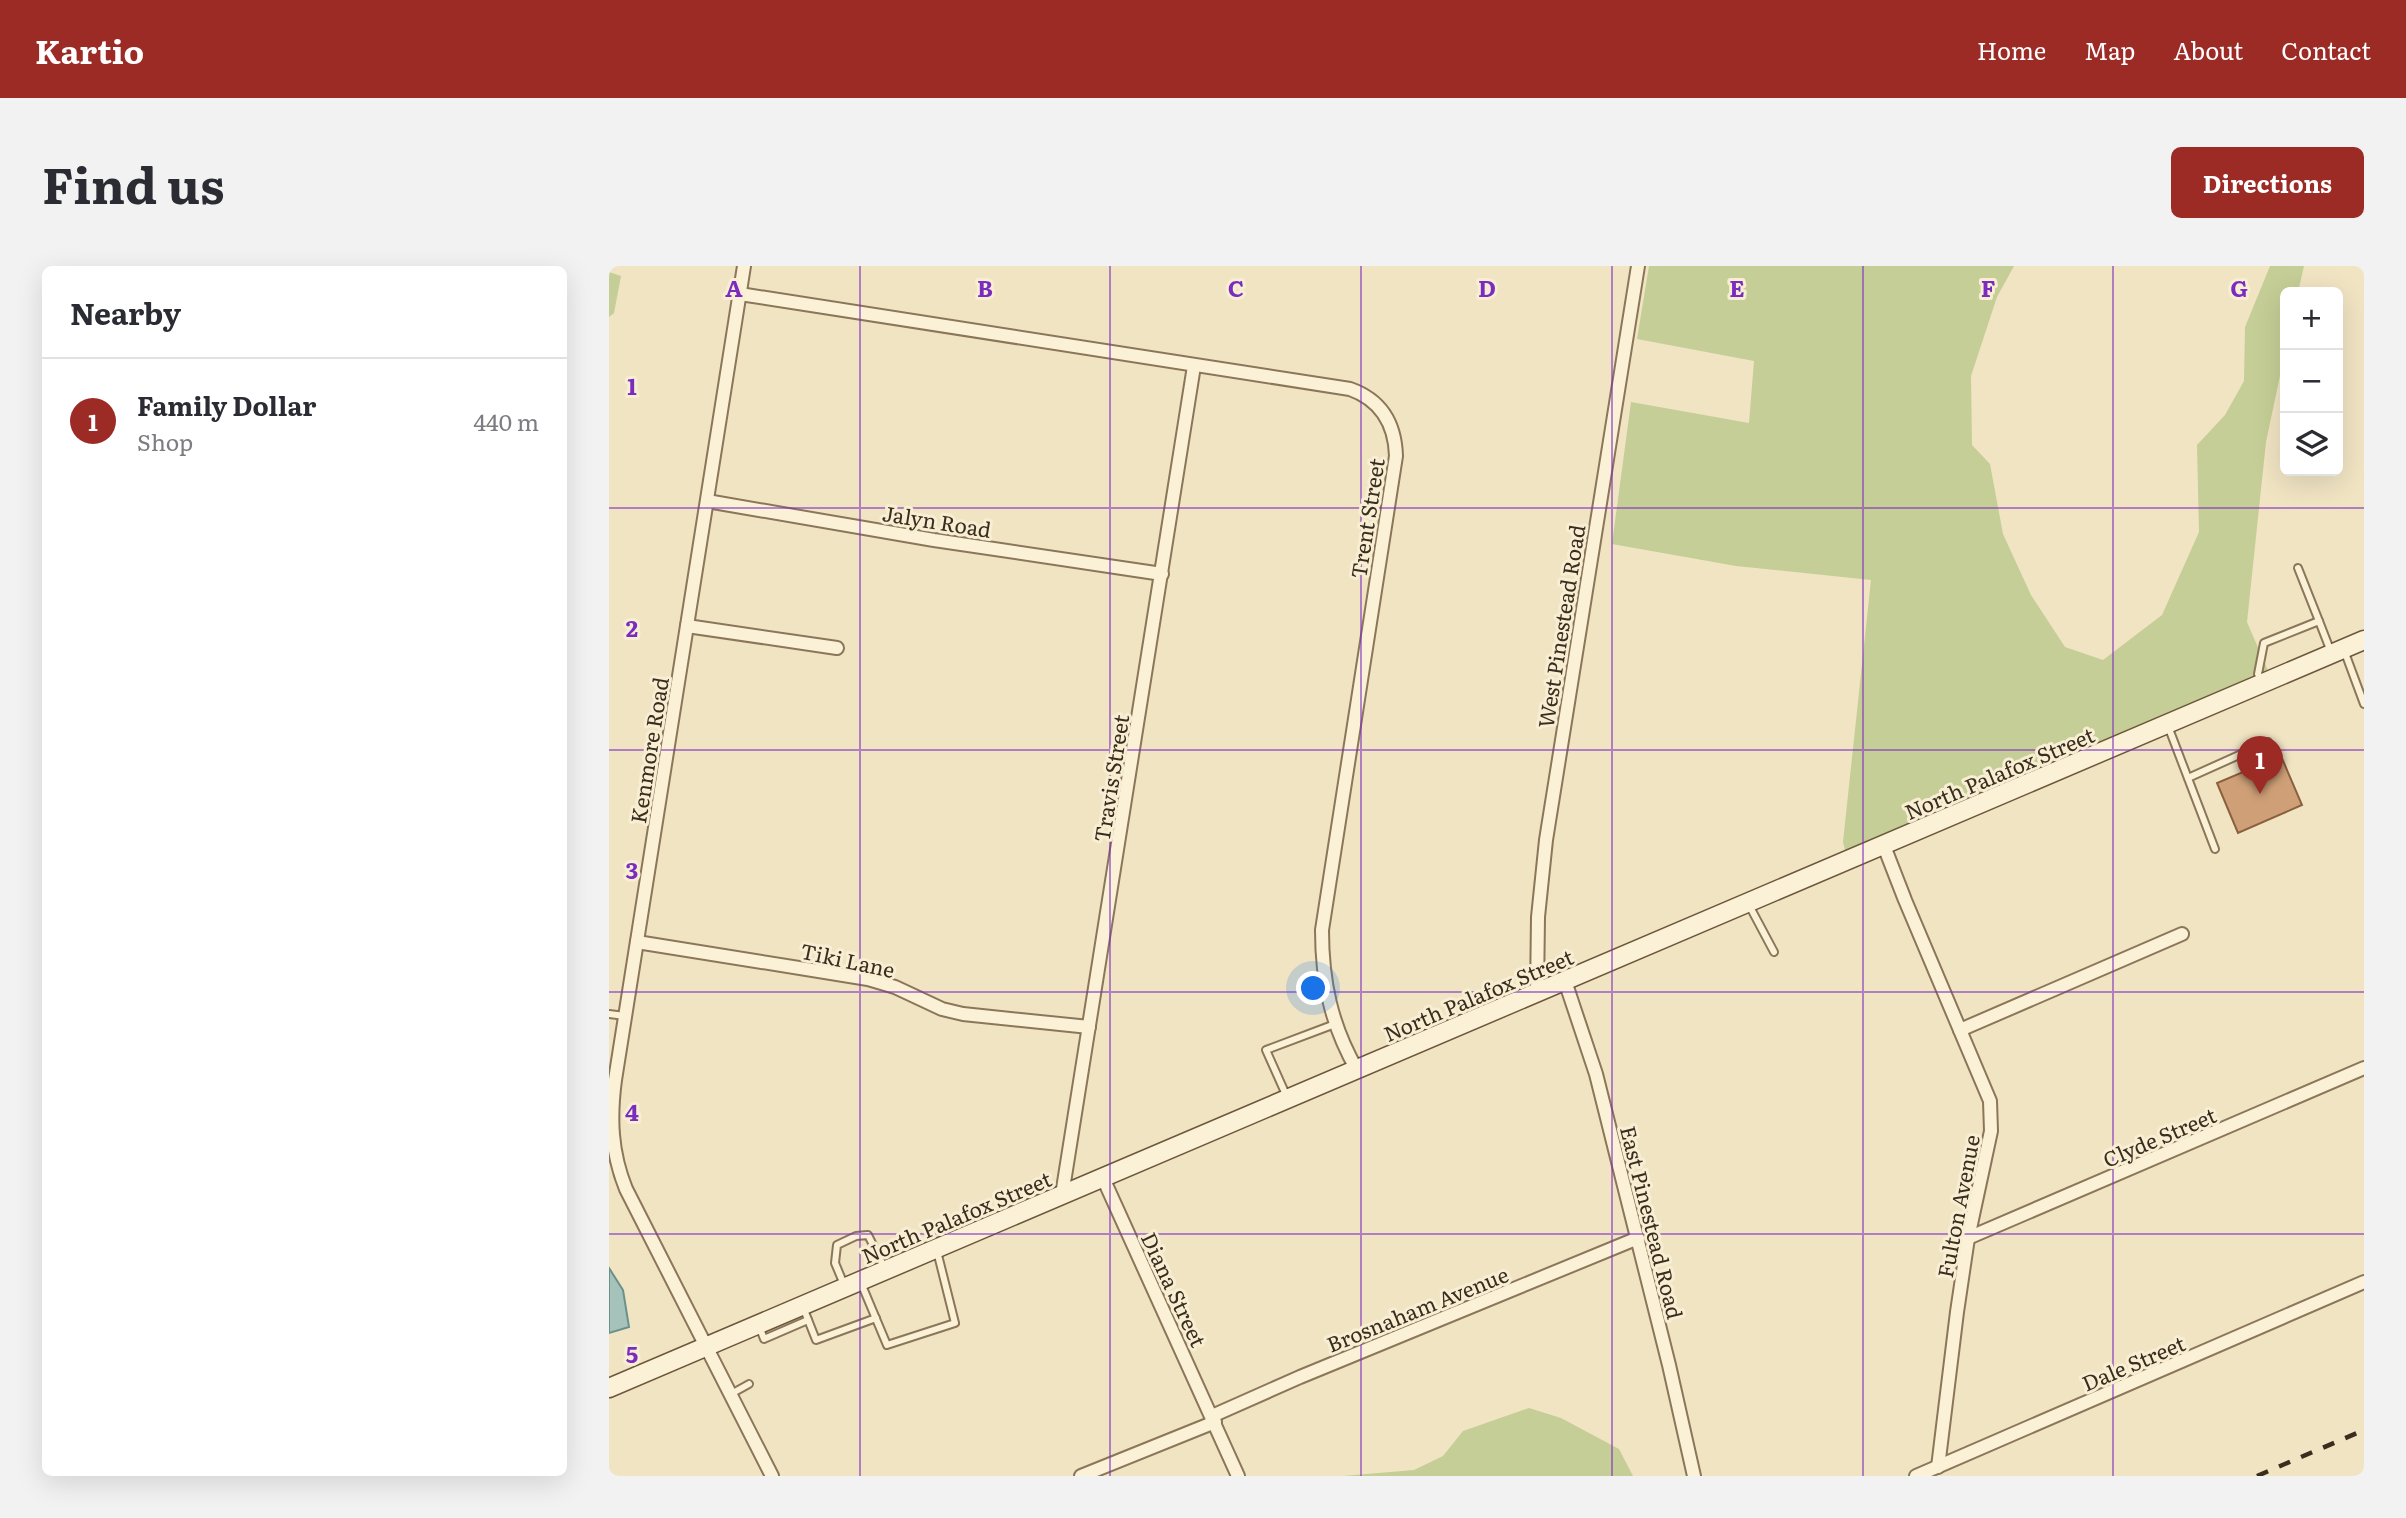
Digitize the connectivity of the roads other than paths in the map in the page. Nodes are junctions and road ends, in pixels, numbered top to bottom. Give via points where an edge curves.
1 (744, 266) edge
2 (1638, 266) edge
3 (740, 294) junction
4 (1194, 366) junction
5 (707, 501) junction
6 (2298, 568) dead end
7 (1162, 574) junction
8 (2319, 621) junction
9 (687, 626) junction
10 (2364, 640) edge
11 (837, 648) dead end
12 (2338, 651) junction
13 (2263, 684) junction
14 (2364, 704) edge
15 (2168, 724) junction
16 (2268, 742) dead end
17 (2188, 778) junction
18 (1884, 846) junction
19 (2215, 849) dead end
20 (1749, 903) junction
21 (2182, 934) dead end
22 (637, 942) junction
23 (1774, 952) dead end
24 (1565, 981) junction
25 (1537, 993) junction
26 (609, 1014) edge
27 (625, 1016) junction
28 (1335, 1024) junction
29 (1089, 1027) junction
30 (1960, 1030) junction
31 (2364, 1068) edge
32 (1357, 1070) junction
33 (1289, 1100) junction
34 (611, 1101) edge
35 (1103, 1178) junction
36 (1062, 1195) junction
37 (1638, 1238) junction
38 (1968, 1238) junction
39 (937, 1249) junction
40 (886, 1270) junction
41 (2364, 1282) edge
42 (853, 1284) junction
43 (805, 1313) junction
44 (876, 1318) junction
45 (706, 1347) junction
46 (749, 1384) dead end
47 (609, 1388) edge
48 (731, 1394) junction
49 (1214, 1419) junction
50 (1938, 1467) junction
51 (772, 1476) edge
52 (1080, 1476) edge
53 (1238, 1476) edge
54 (1694, 1476) edge
55 (1916, 1476) edge

1 - 3 street, Kenmore Road
2 - 25 street, West Pinestead Road via 1546,840
3 - 4 street, Trent Street
3 - 5 street, Kenmore Road
4 - 7 street, Travis Street
4 - 28 street, Trent Street via 1360,392 1385,414 1396,440 1322,930 1324,979
5 - 7 street, Jalyn Road
5 - 9 street, Kenmore Road
6 - 8 lane
7 - 29 street, Travis Street
8 - 12 lane
8 - 13 lane via 2265,643 2258,674
9 - 11 street
9 - 22 street, Kenmore Road
10 - 12 main road, North Palafox Street
12 - 13 main road, North Palafox Street
12 - 14 lane
13 - 15 main road, North Palafox Street
15 - 17 lane
15 - 18 main road, North Palafox Street
16 - 17 lane
17 - 19 lane
18 - 20 main road, North Palafox Street
18 - 30 street, Fulton Avenue
20 - 23 lane
20 - 24 main road, North Palafox Street
21 - 30 street
22 - 27 street, Kenmore Road
22 - 29 street, Tiki Lane via 868,979 963,1014
24 - 25 main road, North Palafox Street
24 - 37 street, East Pinestead Road via 1596,1074
25 - 32 main road, North Palafox Street
26 - 27 lane
27 - 34 street, Kenmore Road
28 - 32 street, Trent Street
28 - 33 lane via 1266,1050
29 - 36 street, Travis Street
30 - 38 street, Fulton Avenue via 1990,1101 1991,1131
31 - 38 street, Clyde Street
32 - 33 main road, North Palafox Street
33 - 35 main road, North Palafox Street
34 - 45 street, Kenmore Road via 611,1131 620,1175
35 - 36 main road, North Palafox Street
35 - 49 street, Diana Street
36 - 39 main road, North Palafox Street
37 - 49 street, Brosnaham Avenue via 1300,1377
37 - 54 street, East Pinestead Road
38 - 50 street, Fulton Avenue
39 - 40 main road, North Palafox Street
39 - 44 lane via 955,1323 887,1345
40 - 42 main road, North Palafox Street
40 - 42 lane via 868,1235 856,1236 837,1245 835,1263
41 - 50 street, Dale Street
42 - 43 main road, North Palafox Street
42 - 44 lane
43 - 44 lane via 816,1340
43 - 45 main road, North Palafox Street via 759,1325
45 - 47 main road, North Palafox Street
45 - 48 street, Kenmore Road
46 - 48 lane
48 - 51 street, Kenmore Road
49 - 52 street, Brosnaham Avenue
49 - 53 street, Diana Street
50 - 55 street, Dale Street

